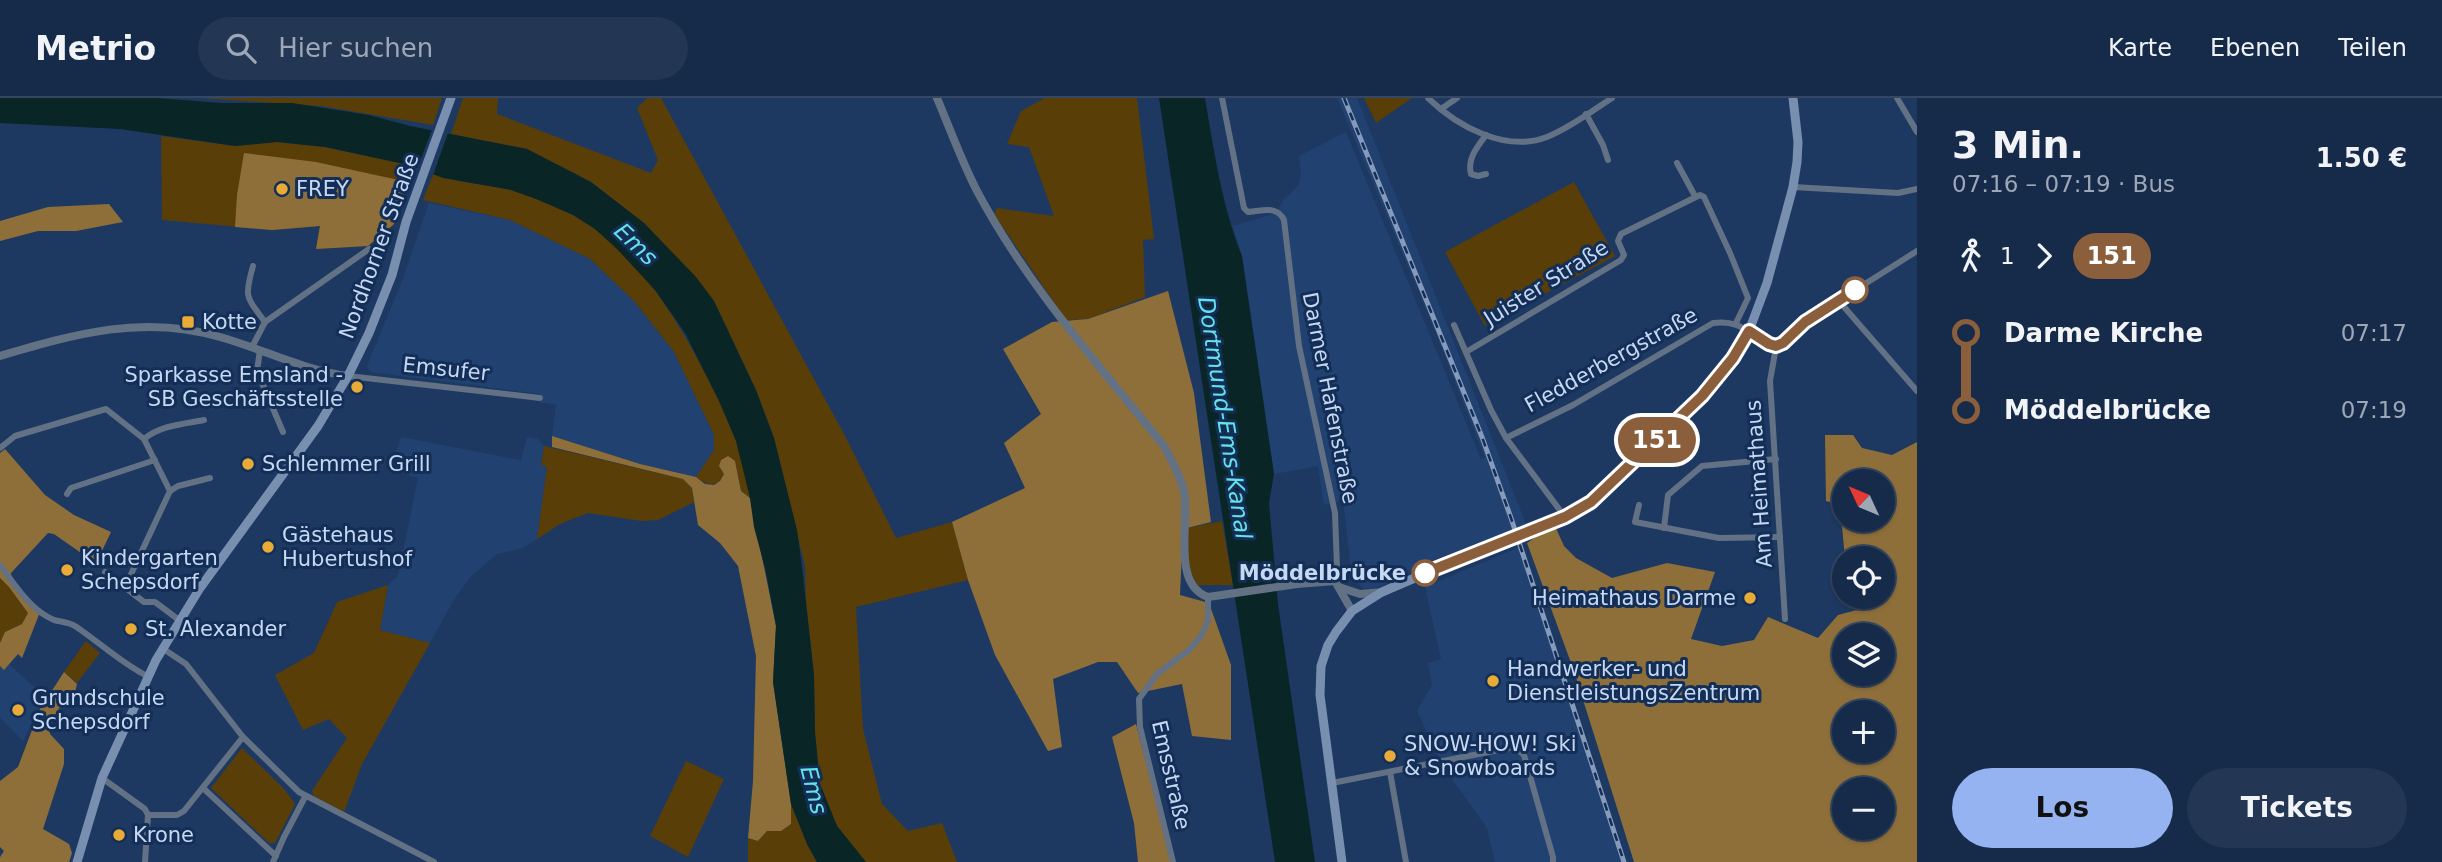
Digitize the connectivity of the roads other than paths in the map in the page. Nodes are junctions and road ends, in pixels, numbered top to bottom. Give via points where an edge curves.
1 (451, 98) edge
2 (937, 98) edge
3 (1222, 98) edge
4 (1428, 98) edge
5 (1457, 98) edge
6 (1612, 98) edge
7 (1793, 98) edge
8 (1896, 98) edge
9 (1441, 109) junction
10 (1586, 114) junction
11 (1917, 132) edge
12 (1486, 135) junction
13 (1608, 160) dead end
14 (1677, 163) dead end
15 (1486, 174) dead end
16 (1793, 187) junction
17 (1917, 189) edge
18 (1695, 196) junction
19 (369, 248) dead end
20 (1917, 251) edge
21 (253, 267) dead end
22 (1838, 300) junction
23 (265, 322) junction
24 (1736, 323) junction
25 (1454, 325) dead end
26 (1749, 331) junction
27 (1776, 346) junction
28 (256, 348) junction
29 (1466, 352) junction
30 (0, 356) edge
31 (348, 376) junction
32 (1917, 390) edge
33 (540, 398) dead end
34 (204, 420) dead end
35 (284, 432) dead end
36 (1506, 438) junction
37 (144, 439) junction
38 (0, 448) edge
39 (1776, 459) junction
40 (155, 460) junction
41 (210, 478) dead end
42 (170, 491) junction
43 (67, 494) dead end
44 (1639, 505) dead end
45 (1565, 517) junction
46 (1664, 528) junction
47 (1780, 537) junction
48 (0, 565) edge
49 (105, 572) dead end
50 (1337, 584) junction
51 (125, 587) junction
52 (1382, 592) junction
53 (1208, 597) junction
54 (1352, 611) junction
55 (1784, 619) dead end
56 (179, 620) junction
57 (162, 649) junction
58 (147, 676) junction
59 (243, 737) junction
60 (1390, 772) junction
61 (102, 778) junction
62 (1332, 783) junction
63 (203, 788) junction
64 (305, 797) junction
65 (148, 815) junction
66 (275, 859) edge
67 (77, 862) edge
68 (145, 862) edge
69 (434, 862) edge
70 (1173, 862) edge
71 (1342, 862) edge
72 (1406, 862) edge
73 (1553, 862) edge

1 - 31 main road, Nordhorner Straße via 392,275
2 - 53 street via 976,189 1045,300 1164,446 1182,485 1186,507 1185,570 1197,592
3 - 50 street, Darmer Hafenstraße via 1244,208 1248,212 1276,210 1284,220 1299,346 1335,513
4 - 9 street
5 - 9 street
6 - 10 street
7 - 16 main road via 1798,142
8 - 11 street
9 - 12 street
10 - 12 street via 1531,142
10 - 13 street
12 - 15 street via 1469,166 1471,174
14 - 18 street
16 - 17 street via 1898,193
16 - 26 main road
18 - 24 street via 1704,197 1748,298
18 - 29 street, Juister Straße via 1621,234 1618,241 1624,255 1613,266
19 - 23 street
20 - 22 street
21 - 23 street via 247,298
22 - 27 street
22 - 32 street
23 - 28 street
24 - 26 street
24 - 36 street, Fledderbergstraße via 1713,323 1698,330 1613,383
25 - 29 street
26 - 27 street
26 - 45 main road via 1702,396 1602,494
27 - 39 street, Am Heimathaus via 1770,381
28 - 30 street via 186,329 125,327 79,334
28 - 31 street via 323,373
28 - 35 street via 257,371
29 - 36 street
31 - 33 street, Emsufer
31 - 56 main road, Nordhorner Straße via 318,426
34 - 37 street via 171,426
36 - 45 street
37 - 38 street via 106,408 15,436
37 - 40 street
39 - 46 street via 1702,466 1668,495
39 - 47 street, Am Heimathaus
40 - 42 street
40 - 43 street via 71,488
41 - 42 street
42 - 51 street
44 - 46 street via 1635,522
45 - 52 main road
46 - 47 street via 1719,538
47 - 55 street, Am Heimathaus
48 - 58 street via 36,608 71,624
49 - 51 street
50 - 52 street via 1360,594
50 - 53 street via 1297,584
50 - 54 street
51 - 56 street via 144,603 155,602
52 - 54 main road
53 - 70 street, Emsstraße via 1208,620 1202,635 1157,674 1139,699 1140,727
54 - 62 main road via 1328,645 1321,666 1320,695
56 - 57 main road, Nordhorner Straße
57 - 58 main road, Nordhorner Straße
57 - 59 street via 186,664
58 - 61 main road, Nordhorner Straße
59 - 63 street
59 - 64 street
60 - 62 street
60 - 72 street
60 - 73 street via 1518,749 1524,755
61 - 65 street via 138,802
61 - 67 main road, Nordhorner Straße
62 - 71 main road
63 - 65 street via 177,815
63 - 66 street
64 - 66 street
64 - 69 street
65 - 68 street

